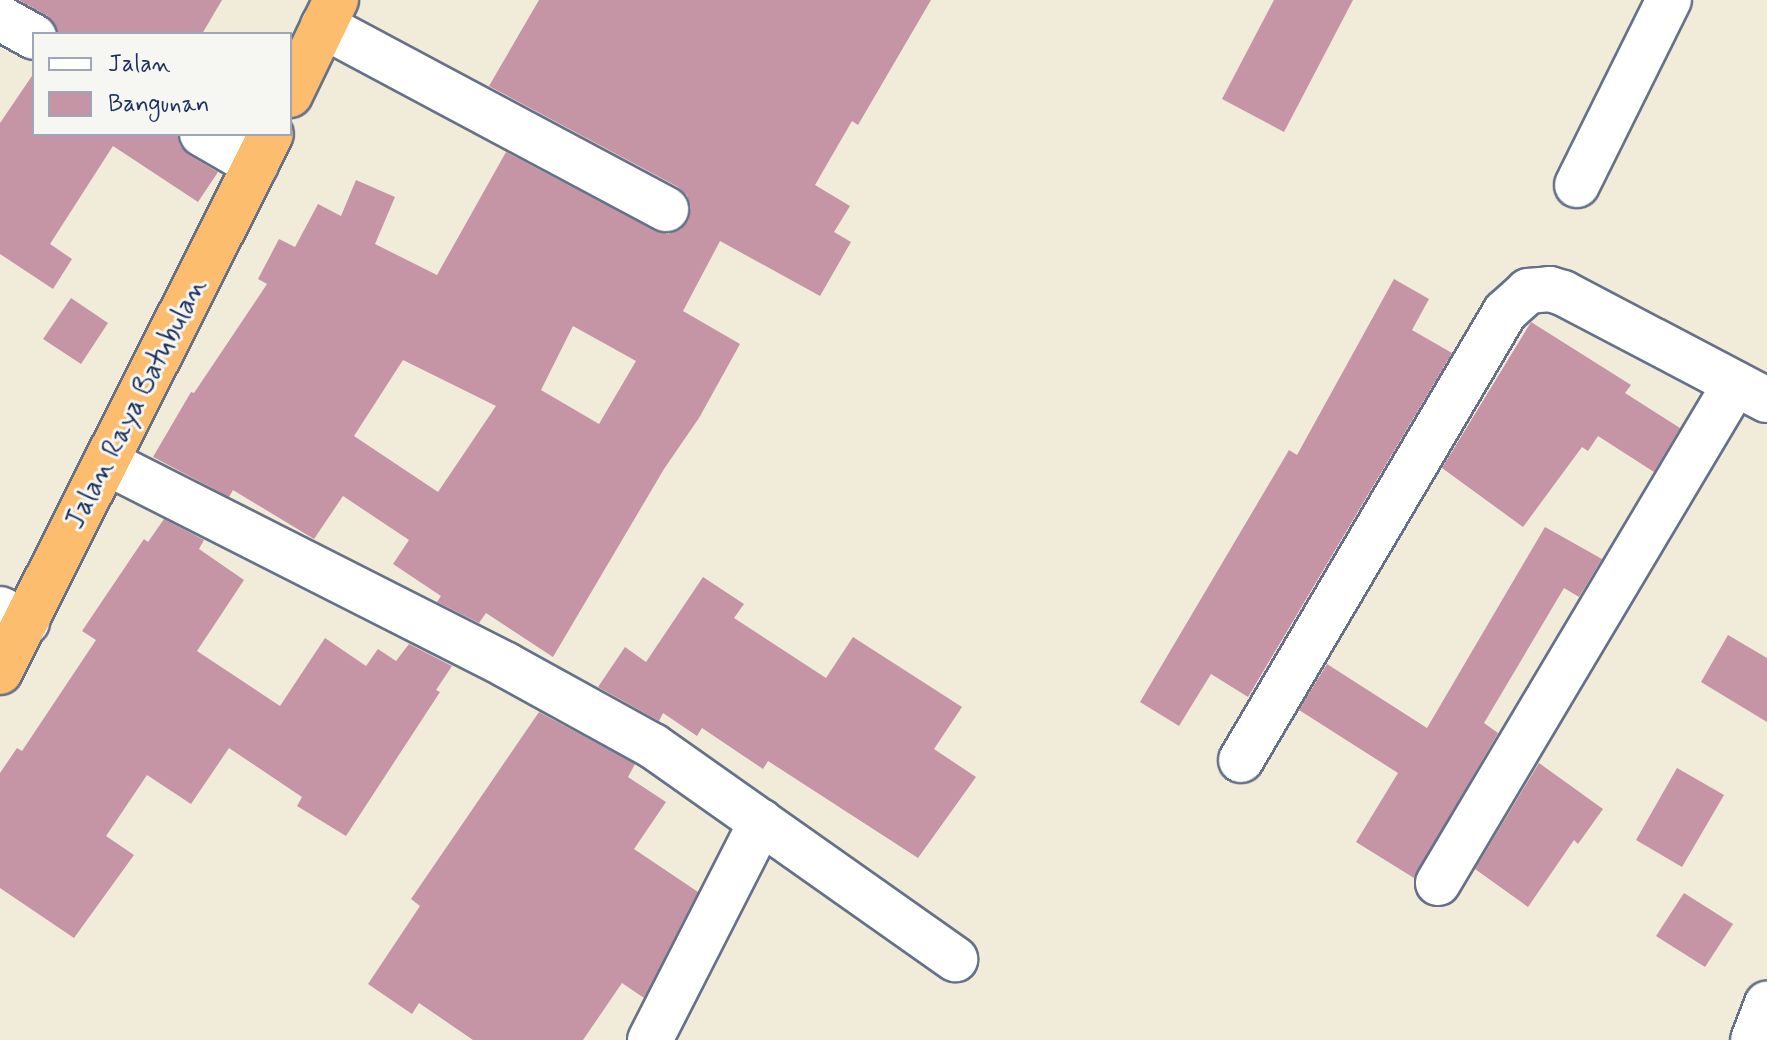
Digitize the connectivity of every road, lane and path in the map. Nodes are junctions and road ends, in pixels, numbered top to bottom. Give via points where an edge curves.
1 (1669, 0) edge
2 (329, 13) edge
3 (0, 18) edge
4 (32, 36) edge
5 (292, 91) edge
6 (210, 136) edge
7 (264, 150) edge
8 (1577, 185) dead end
9 (666, 209) dead end
10 (1751, 392) edge
11 (108, 463) junction
12 (14, 616) edge
13 (0, 672) edge
14 (1241, 760) dead end
15 (761, 822) junction
16 (1438, 883) dead end
17 (955, 959) dead end
18 (1767, 1004) edge
19 (650, 1040) edge
20 (1753, 1040) edge

1 - 8 street
2 - 5 highway
2 - 9 street
3 - 4 street
6 - 7 street
7 - 11 highway, Jalan Raya Batubulan
10 - 14 street via 1563,293 1538,288 1520,297 1505,312
10 - 16 street
11 - 12 highway, Jalan Raya Batubulan
11 - 15 street via 506,665 653,746
12 - 13 highway, Jalan Raya Batubulan
15 - 17 street
15 - 19 street
18 - 20 street

